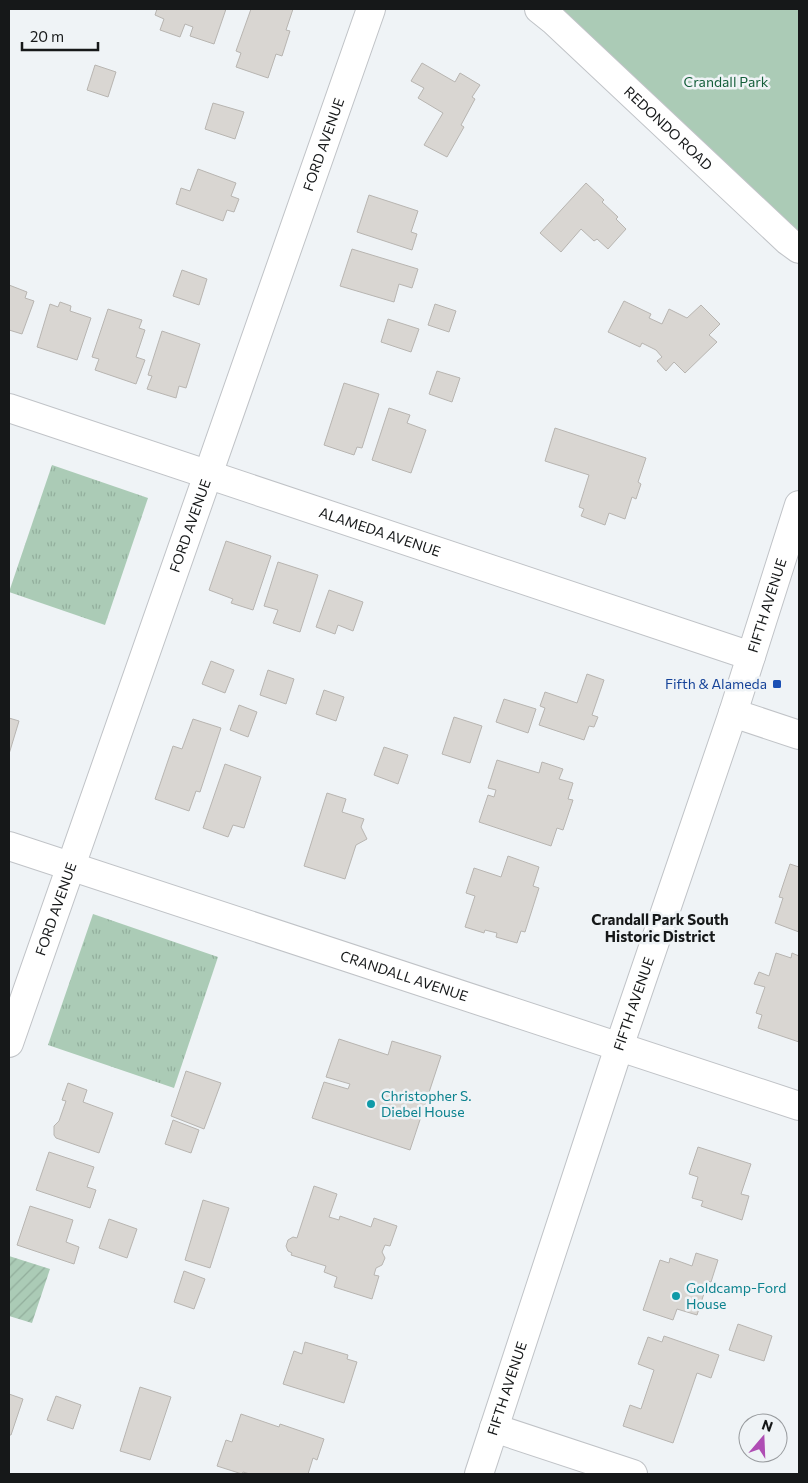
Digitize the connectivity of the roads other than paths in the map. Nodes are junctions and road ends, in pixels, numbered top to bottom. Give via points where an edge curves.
1 (371, 9) edge
2 (539, 9) edge
3 (799, 249) edge
4 (9, 408) edge
5 (208, 475) junction
6 (799, 505) edge
7 (751, 656) junction
8 (732, 713) junction
9 (799, 735) edge
10 (9, 846) edge
11 (71, 867) junction
12 (9, 1044) edge
13 (619, 1047) junction
14 (799, 1106) edge
15 (494, 1428) junction
16 (479, 1474) edge
17 (633, 1474) edge

1 - 5 street, FORD AVENUE
2 - 3 street, REDONDO ROAD
4 - 5 street, ALAMEDA AVENUE
5 - 7 street, ALAMEDA AVENUE
5 - 11 street, FORD AVENUE
6 - 7 street, FIFTH AVENUE
7 - 8 street, FIFTH AVENUE
8 - 9 street
8 - 13 street, FIFTH AVENUE
10 - 11 street, CRANDALL AVENUE
11 - 12 street, FORD AVENUE
11 - 13 street, CRANDALL AVENUE
13 - 14 street, CRANDALL AVENUE
13 - 15 street, FIFTH AVENUE
15 - 16 street, FIFTH AVENUE
15 - 17 street

